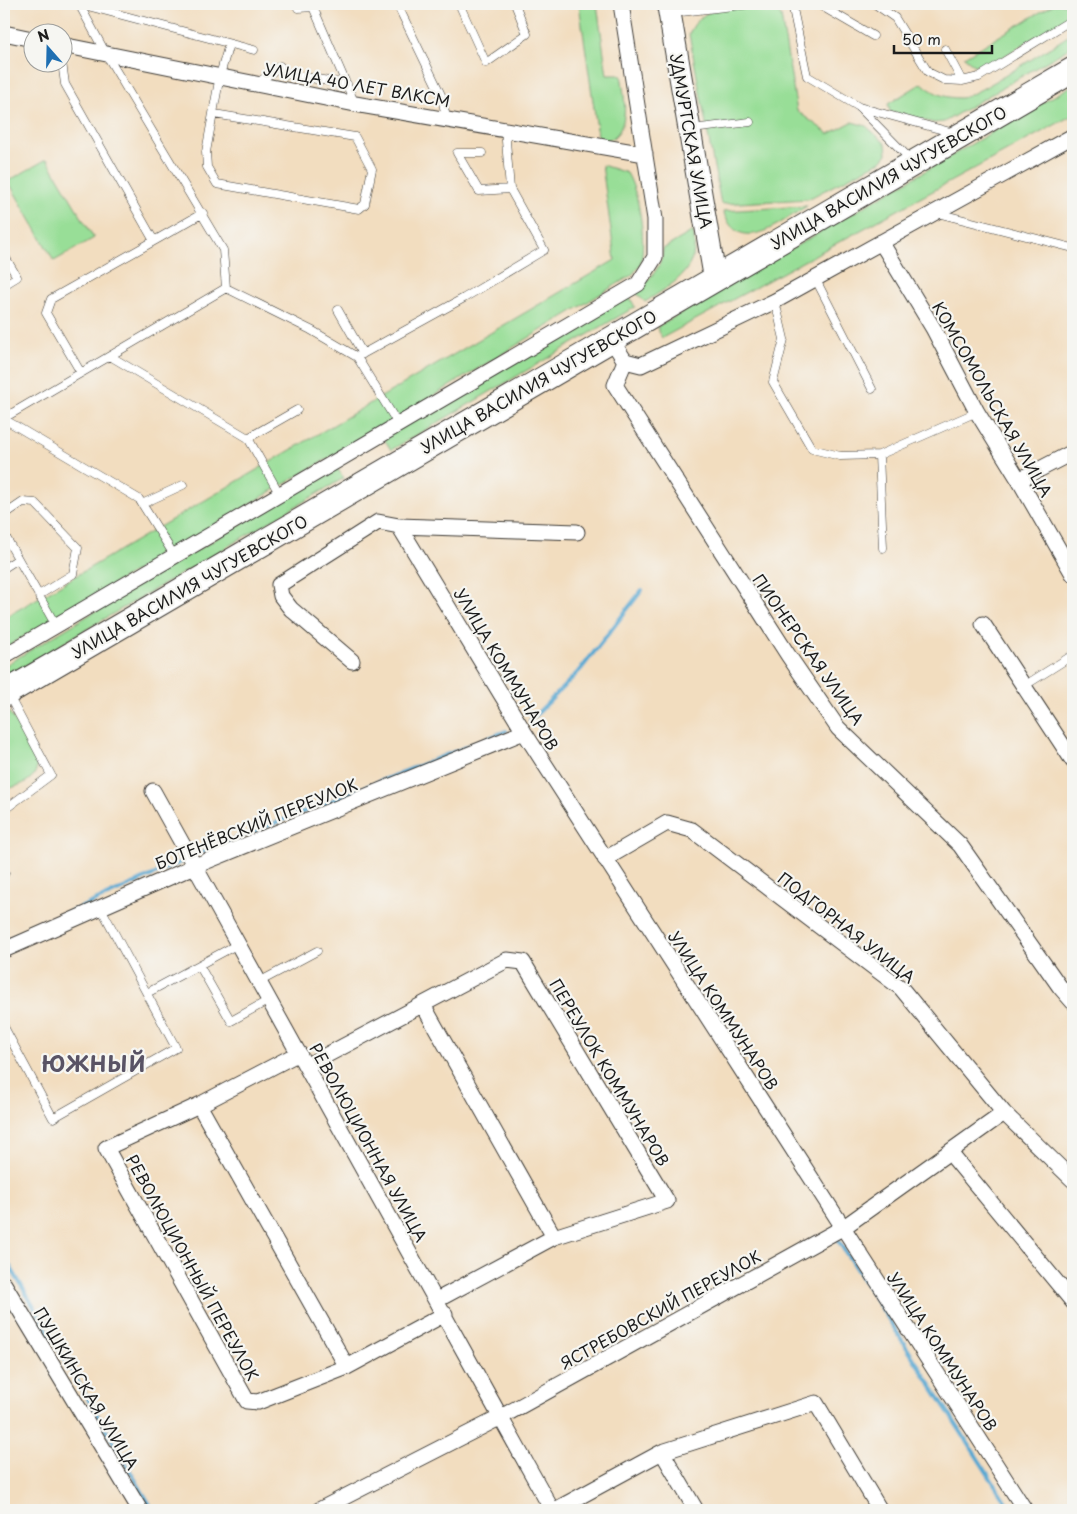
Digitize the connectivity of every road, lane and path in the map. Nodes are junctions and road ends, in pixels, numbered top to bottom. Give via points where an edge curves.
1 (79, 4) edge
2 (397, 4) edge
3 (515, 4) edge
4 (621, 4) edge
5 (751, 4) edge
6 (792, 4) edge
7 (818, 4) edge
8 (875, 4) edge
9 (298, 8) dead end
10 (461, 8) dead end
11 (669, 9) edge
12 (1073, 19) edge
13 (4, 33) edge
14 (873, 36) dead end
15 (22, 37) edge
16 (229, 44) junction
17 (72, 47) edge
18 (945, 49) dead end
19 (254, 50) dead end
20 (106, 54) junction
21 (1073, 70) edge
22 (64, 72) edge
23 (220, 75) junction
24 (962, 81) junction
25 (258, 83) junction
26 (347, 84) junction
27 (355, 104) junction
28 (859, 107) junction
29 (214, 114) junction
30 (446, 118) junction
31 (750, 122) dead end
32 (690, 129) junction
33 (505, 130) junction
34 (961, 135) junction
35 (1073, 136) edge
36 (482, 153) dead end
37 (645, 154) junction
38 (913, 162) junction
39 (510, 189) junction
40 (933, 212) junction
41 (203, 213) junction
42 (154, 241) junction
43 (881, 242) junction
44 (1073, 248) edge
45 (4, 255) edge
46 (715, 278) junction
47 (815, 278) junction
48 (4, 285) edge
49 (226, 288) junction
50 (775, 301) junction
51 (338, 310) dead end
52 (611, 338) junction
53 (110, 356) junction
54 (360, 356) junction
55 (625, 361) junction
56 (81, 373) junction
57 (872, 389) dead end
58 (297, 410) dead end
59 (977, 412) junction
60 (4, 419) edge
61 (398, 424) junction
62 (248, 438) junction
63 (1073, 452) edge
64 (879, 455) junction
65 (1020, 480) junction
66 (183, 485) dead end
67 (279, 493) junction
68 (142, 504) junction
69 (4, 515) edge
70 (399, 526) junction
71 (578, 532) dead end
72 (4, 534) edge
73 (883, 548) dead end
74 (174, 555) junction
75 (18, 559) junction
76 (4, 568) edge
77 (1073, 574) edge
78 (39, 595) junction
79 (55, 624) junction
80 (983, 624) dead end
81 (4, 656) edge
82 (1073, 656) edge
83 (352, 661) dead end
84 (1024, 686) junction
85 (5, 693) edge
86 (524, 732) junction
87 (1073, 761) edge
88 (153, 791) dead end
89 (4, 810) edge
90 (605, 859) junction
91 (195, 866) junction
92 (101, 908) junction
93 (238, 944) junction
94 (4, 950) edge
95 (317, 951) dead end
96 (523, 962) joint
97 (199, 965) junction
98 (259, 982) junction
99 (147, 993) junction
100 (269, 1000) junction
101 (1073, 1002) edge
102 (423, 1005) junction
103 (4, 1027) edge
104 (302, 1059) junction
105 (200, 1105) junction
106 (1004, 1113) junction
107 (950, 1154) junction
108 (1073, 1180) edge
109 (844, 1227) junction
110 (554, 1237) junction
111 (4, 1284) edge
112 (437, 1300) junction
113 (1073, 1302) edge
114 (445, 1314) junction
115 (347, 1366) junction
116 (501, 1417) junction
117 (662, 1452) junction
118 (140, 1510) edge
119 (319, 1510) edge
120 (553, 1510) edge
121 (696, 1510) edge
122 (880, 1510) edge
123 (1025, 1510) edge

1 - 16 lane
1 - 20 lane
2 - 30 lane via 442,97
3 - 10 lane via 527,34 486,63
4 - 37 street
5 - 11 lane
6 - 28 lane via 807,76
7 - 14 lane
8 - 24 lane via 895,18 928,72 944,80
9 - 26 lane via 313,7
11 - 32 main road, УДМУРТСКАЯ УЛИЦА
12 - 24 lane via 979,77
13 - 15 street
16 - 19 lane
16 - 23 lane
17 - 20 street, УЛИЦА 40 ЛЕТ ВЛКСМ
18 - 24 lane
20 - 23 street, УЛИЦА 40 ЛЕТ ВЛКСМ
20 - 41 lane
21 - 34 main road, УЛИЦА ВАСИЛИЯ ЧУГУЕВСКОГО
22 - 42 lane via 66,84
23 - 25 street, УЛИЦА 40 ЛЕТ ВЛКСМ
23 - 29 lane
25 - 26 lane via 280,66 286,74
25 - 27 street, УЛИЦА 40 ЛЕТ ВЛКСМ
26 - 27 lane
27 - 30 street, УЛИЦА 40 ЛЕТ ВЛКСМ
28 - 34 lane
28 - 38 lane
29 - 29 lane via 355,137 372,169 365,204 359,209 217,184 207,167 206,152
30 - 33 street, УЛИЦА 40 ЛЕТ ВЛКСМ
31 - 32 lane
32 - 46 main road, УДМУРТСКАЯ УЛИЦА
33 - 37 street, УЛИЦА 40 ЛЕТ ВЛКСМ
33 - 39 lane
34 - 38 main road, УЛИЦА ВАСИЛИЯ ЧУГУЕВСКОГО
35 - 40 street
36 - 39 lane via 457,152 479,191
37 - 61 street, УЛИЦА ВАСИЛИЯ ЧУГУЕВСКОГО via 655,219 655,257 638,284
38 - 46 main road, УЛИЦА ВАСИЛИЯ ЧУГУЕВСКОГО
39 - 54 lane via 544,250
40 - 43 street
40 - 44 lane
41 - 42 lane
41 - 49 lane via 223,250
42 - 56 lane via 51,299 46,313
43 - 47 street
43 - 59 street, КОМСОМОЛЬСКАЯ УЛИЦА via 933,328
45 - 48 lane via 17,277
46 - 52 main road, УЛИЦА ВАСИЛИЯ ЧУГУЕВСКОГО
47 - 50 street
47 - 57 lane
49 - 53 lane
49 - 54 lane
50 - 55 street via 642,365
50 - 64 lane via 784,339 773,382 812,449 840,456
51 - 54 lane
52 - 55 street
52 - 85 main road, УЛИЦА ВАСИЛИЯ ЧУГУЕВСКОГО
53 - 56 lane
53 - 62 lane
54 - 61 lane
55 - 101 street, ПИОНЕРСКАЯ УЛИЦА via 615,385 838,728 960,844
56 - 60 lane
58 - 62 lane
59 - 64 lane
59 - 65 street, КОМСОМОЛЬСКАЯ УЛИЦА
60 - 68 lane via 139,499
61 - 67 street, УЛИЦА ВАСИЛИЯ ЧУГУЕВСКОГО
62 - 67 lane
63 - 65 street
64 - 73 lane
65 - 77 street, КОМСОМОЛЬСКАЯ УЛИЦА
66 - 68 lane
67 - 74 street, УЛИЦА ВАСИЛИЯ ЧУГУЕВСКОГО
68 - 74 lane
69 - 78 lane via 23,502 35,503 78,548 73,574
70 - 71 street
70 - 83 street via 378,522 279,585 281,596 291,609
70 - 86 street, УЛИЦА КОММУНАРОВ
72 - 75 lane
74 - 79 street, УЛИЦА ВАСИЛИЯ ЧУГУЕВСКОГО
75 - 76 lane
75 - 78 lane
78 - 79 lane
79 - 81 street, УЛИЦА ВАСИЛИЯ ЧУГУЕВСКОГО
80 - 84 street
82 - 84 lane
84 - 87 street
85 - 89 lane via 51,775
86 - 90 street, УЛИЦА КОММУНАРОВ
86 - 91 street, БОТЕНЁВСКИЙ ПЕРЕУЛОК
88 - 91 street, РЕВОЛЮЦИОННАЯ УЛИЦА
90 - 106 street, ПОДГОРНАЯ УЛИЦА via 667,823 692,830 901,988
90 - 109 street, УЛИЦА КОММУНАРОВ
91 - 92 street, БОТЕНЁВСКИЙ ПЕРЕУЛОК
91 - 93 street, РЕВОЛЮЦИОННАЯ УЛИЦА
92 - 94 street, БОТЕНЁВСКИЙ ПЕРЕУЛОК
92 - 99 lane
93 - 97 lane
93 - 98 street, РЕВОЛЮЦИОННАЯ УЛИЦА
95 - 98 lane
96 - 102 street, РЕВОЛЮЦИОННЫЙ ПЕРЕУЛОК via 507,960
96 - 110 street, ПЕРЕУЛОК КОММУНАРОВ via 667,1201
97 - 99 lane
97 - 100 lane via 230,1021
98 - 100 street, РЕВОЛЮЦИОННАЯ УЛИЦА
99 - 103 lane via 176,1048 53,1118
100 - 104 street, РЕВОЛЮЦИОННАЯ УЛИЦА
102 - 104 street, РЕВОЛЮЦИОННЫЙ ПЕРЕУЛОК
102 - 110 street
104 - 105 street, РЕВОЛЮЦИОННЫЙ ПЕРЕУЛОК
104 - 112 street, РЕВОЛЮЦИОННАЯ УЛИЦА
105 - 115 street
105 - 115 street, РЕВОЛЮЦИОННЫЙ ПЕРЕУЛОК via 106,1148 247,1401 258,1402
106 - 107 street, ЯСТРЕБОВСКИЙ ПЕРЕУЛОК
106 - 108 street, ПОДГОРНАЯ УЛИЦА
107 - 109 street, ЯСТРЕБОВСКИЙ ПЕРЕУЛОК
107 - 113 street
109 - 116 street, ЯСТРЕБОВСКИЙ ПЕРЕУЛОК
109 - 123 street, УЛИЦА КОММУНАРОВ
110 - 112 street
111 - 118 street, ПУШКИНСКАЯ УЛИЦА
112 - 114 street, РЕВОЛЮЦИОННАЯ УЛИЦА
114 - 115 street, РЕВОЛЮЦИОННЫЙ ПЕРЕУЛОК
114 - 116 street, РЕВОЛЮЦИОННАЯ УЛИЦА
116 - 119 street, ЯСТРЕБОВСКИЙ ПЕРЕУЛОК
116 - 120 street, РЕВОЛЮЦИОННАЯ УЛИЦА
117 - 120 street
117 - 121 street
117 - 122 street via 816,1402

